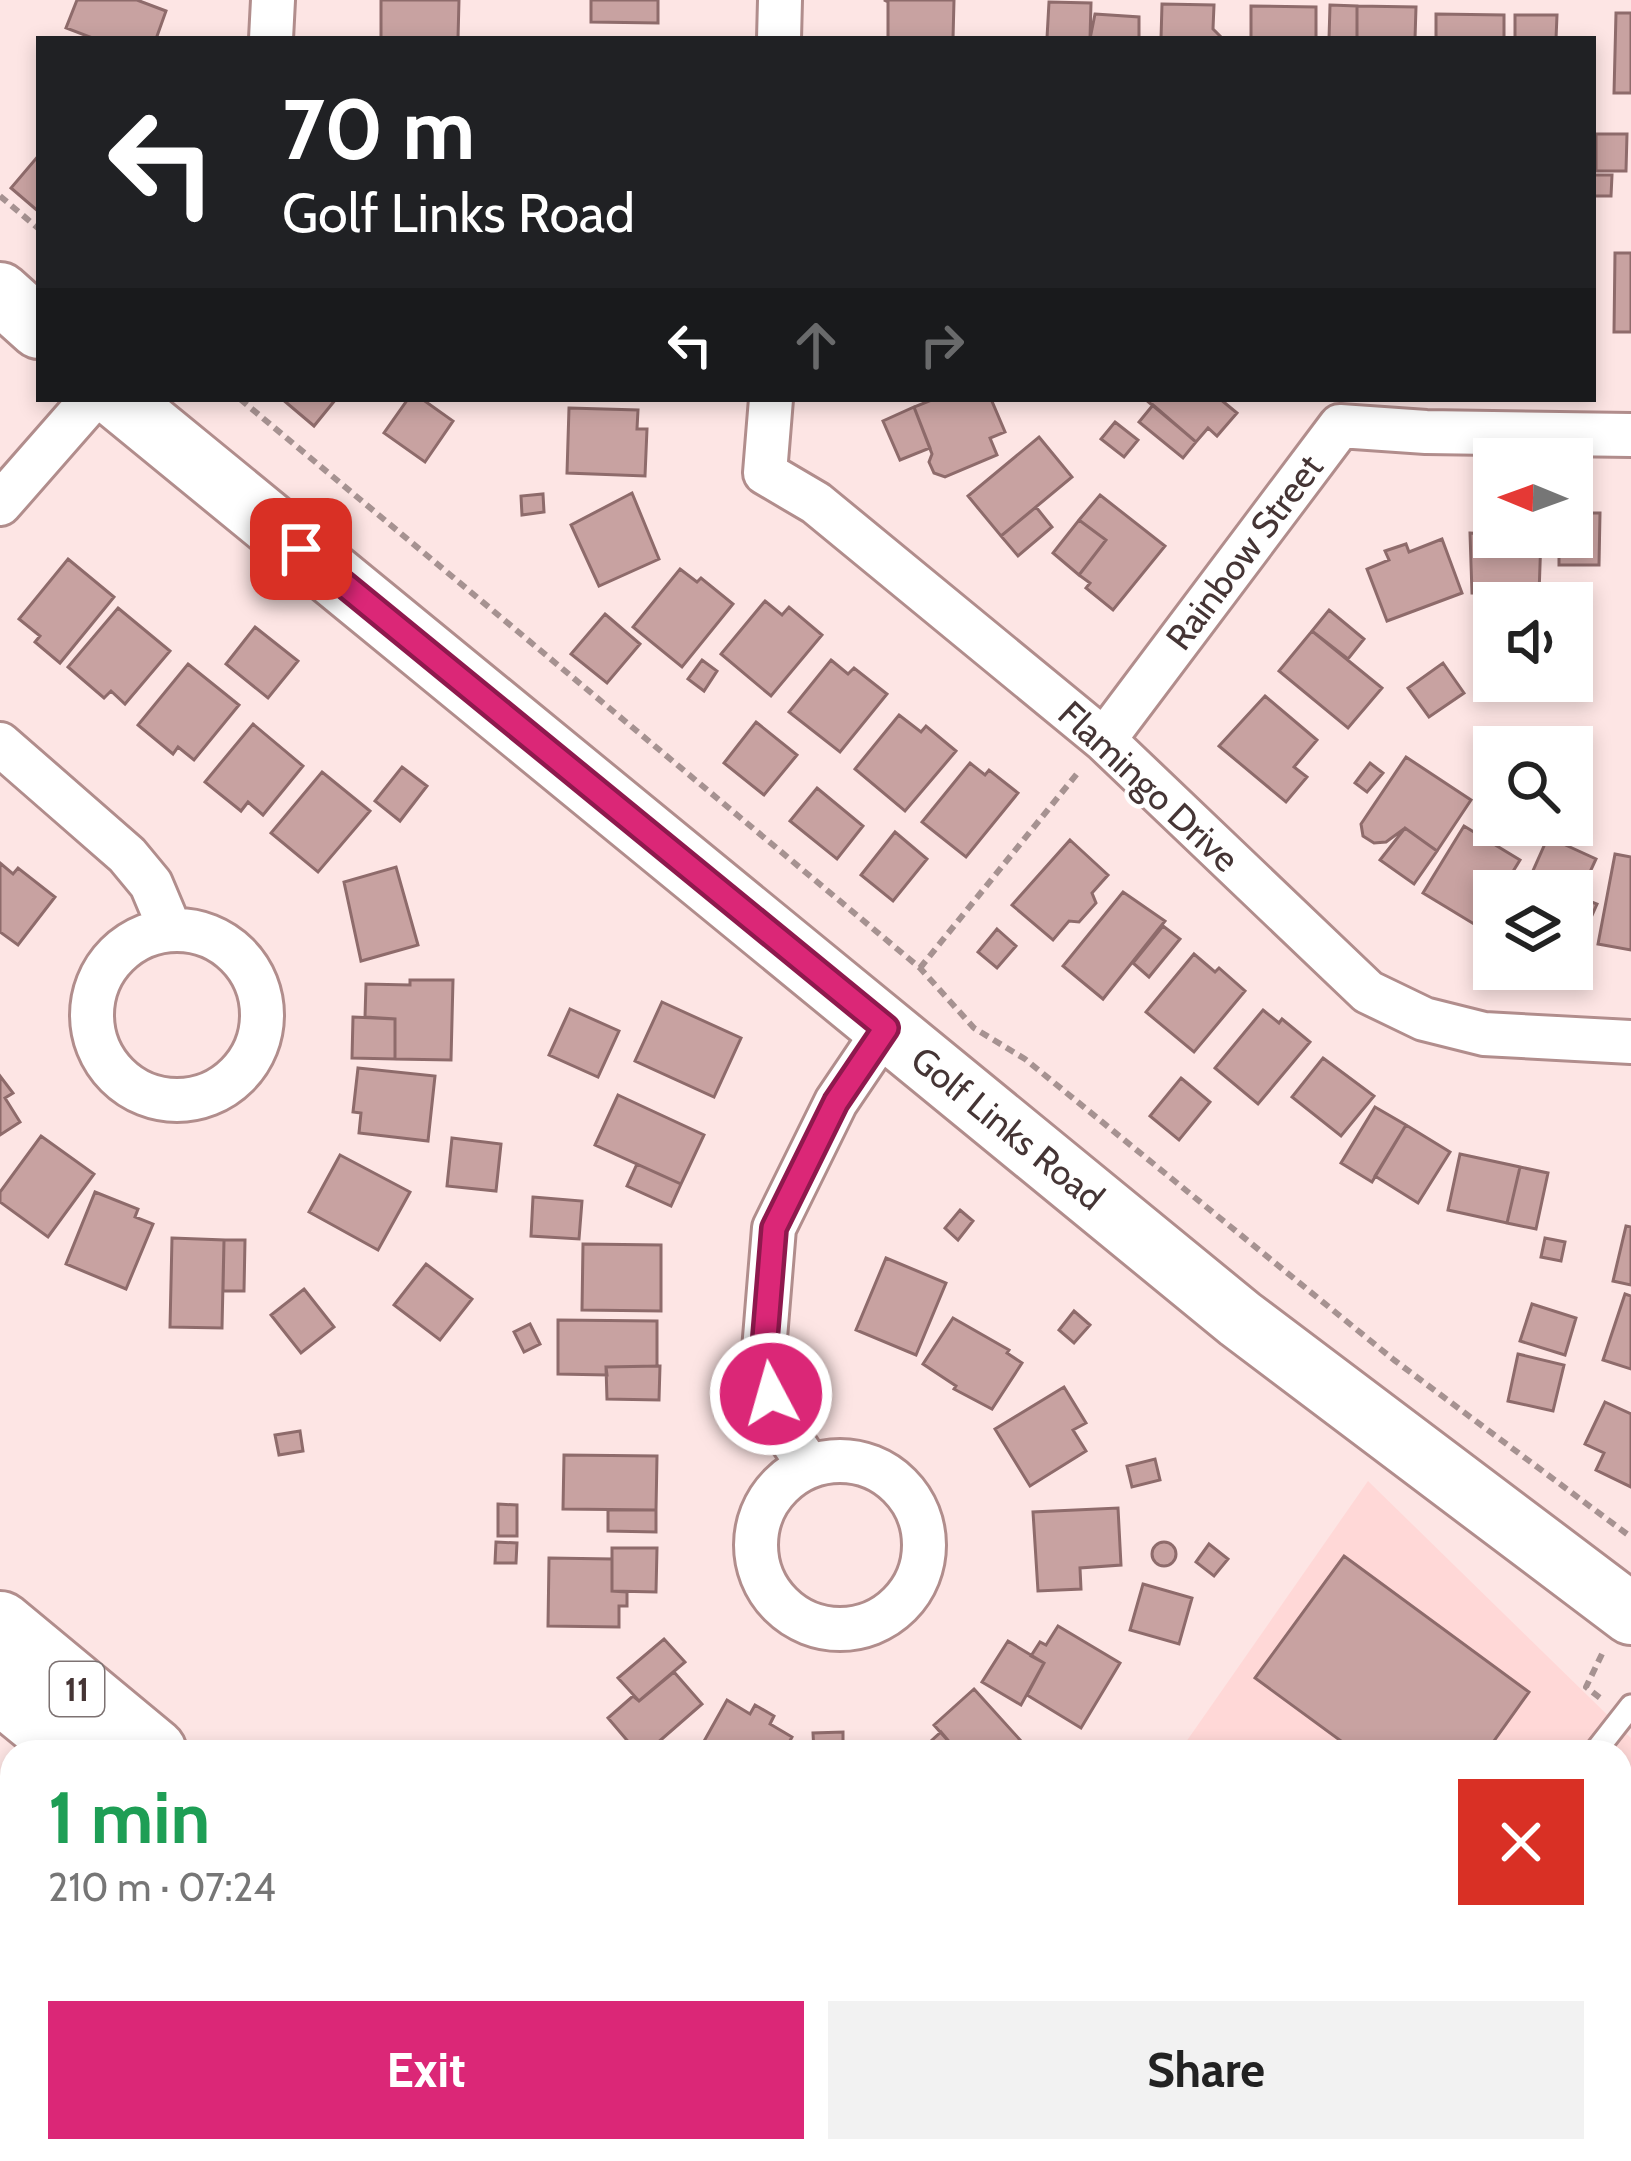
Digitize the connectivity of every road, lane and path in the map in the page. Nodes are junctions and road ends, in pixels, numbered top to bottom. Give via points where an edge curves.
1 (273, 0) edge
2 (780, 0) edge
3 (271, 36) edge
4 (779, 36) edge
5 (0, 196) edge
6 (36, 226) edge
7 (0, 292) edge
8 (36, 325) edge
9 (89, 402) edge
10 (122, 402) edge
11 (244, 402) edge
12 (771, 402) edge
13 (1631, 434) edge
14 (0, 504) edge
15 (1104, 740) junction
16 (0, 744) edge
17 (170, 929) junction
18 (920, 968) junction
19 (886, 1028) junction
20 (1631, 1042) edge
21 (809, 1466) junction
22 (1631, 1537) edge
23 (1631, 1615) edge
24 (0, 1625) edge
25 (0, 1689) edge
26 (1631, 1706) edge
27 (62, 1740) edge
28 (139, 1740) edge
29 (1604, 1740) edge

1 - 3 street
2 - 4 street
5 - 6 path
7 - 8 main road
9 - 14 street
10 - 19 main road, Golf Links Road
11 - 18 path
12 - 15 street, Flamingo Drive via 764,473 816,503
13 - 15 street, Rainbow Street via 1340,426
15 - 18 path
15 - 20 street, Flamingo Drive via 1368,992 1424,1019 1484,1034
16 - 17 street via 128,855
17 - 17 street via 142,936 101,976 94,1032 123,1081 177,1100 204,1096 247,1064 262,1012 244,961 198,932
18 - 22 path via 974,1028 1025,1059 1394,1360
19 - 21 street via 836,1102 774,1228 764,1350 784,1429
19 - 23 main road, Golf Links Road via 1240,1319
21 - 21 street via 767,1502 756,1557 765,1584 805,1622 860,1627 886,1616 920,1573 920,1518 908,1494 876,1469 836,1460
24 - 28 highway, 11
25 - 27 highway, 11
26 - 29 lane

